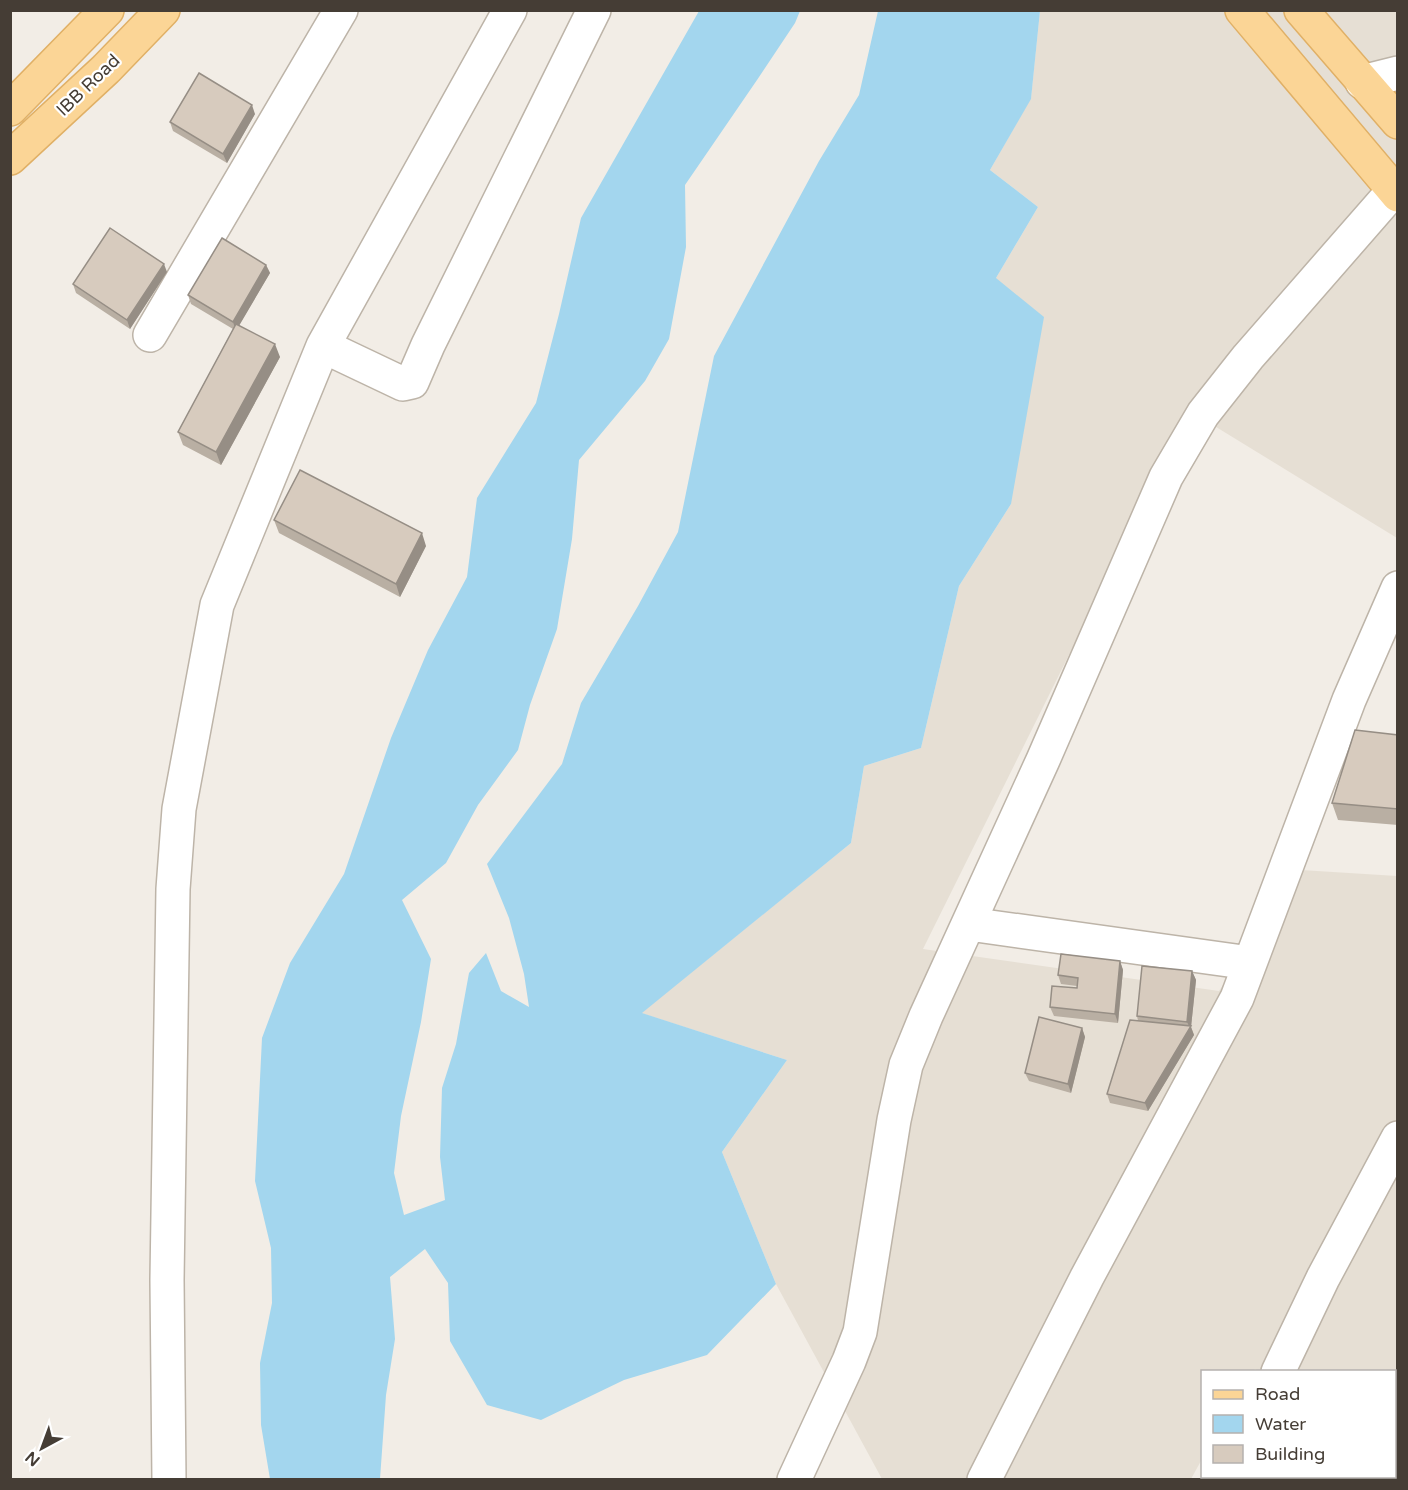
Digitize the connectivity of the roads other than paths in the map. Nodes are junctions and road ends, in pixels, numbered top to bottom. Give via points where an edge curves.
1 (107, 10) edge
2 (163, 10) edge
3 (341, 10) edge
4 (510, 10) edge
5 (594, 10) edge
6 (1242, 10) edge
7 (1301, 10) edge
8 (1398, 73) edge
9 (1362, 82) junction
10 (10, 109) edge
11 (1398, 122) edge
12 (10, 158) edge
13 (1395, 193) edge
14 (150, 335) dead end
15 (323, 346) junction
16 (1398, 588) edge
17 (969, 924) junction
18 (1250, 963) junction
19 (1398, 1138) edge
20 (1278, 1370) edge
21 (169, 1479) edge
22 (794, 1479) edge
23 (984, 1479) edge

1 - 10 main road, IBB Road
2 - 12 main road, IBB Road
3 - 14 street
4 - 15 street
5 - 15 street via 412,382 403,384
6 - 13 main road
7 - 9 main road
8 - 9 street
9 - 11 main road
13 - 17 street via 1248,357 1203,414 1166,477
15 - 21 street via 217,604 179,809 173,889 166,1280
16 - 18 street via 1349,700
17 - 18 street
17 - 22 street via 906,1065 860,1332
18 - 23 street via 1237,998
19 - 20 street

